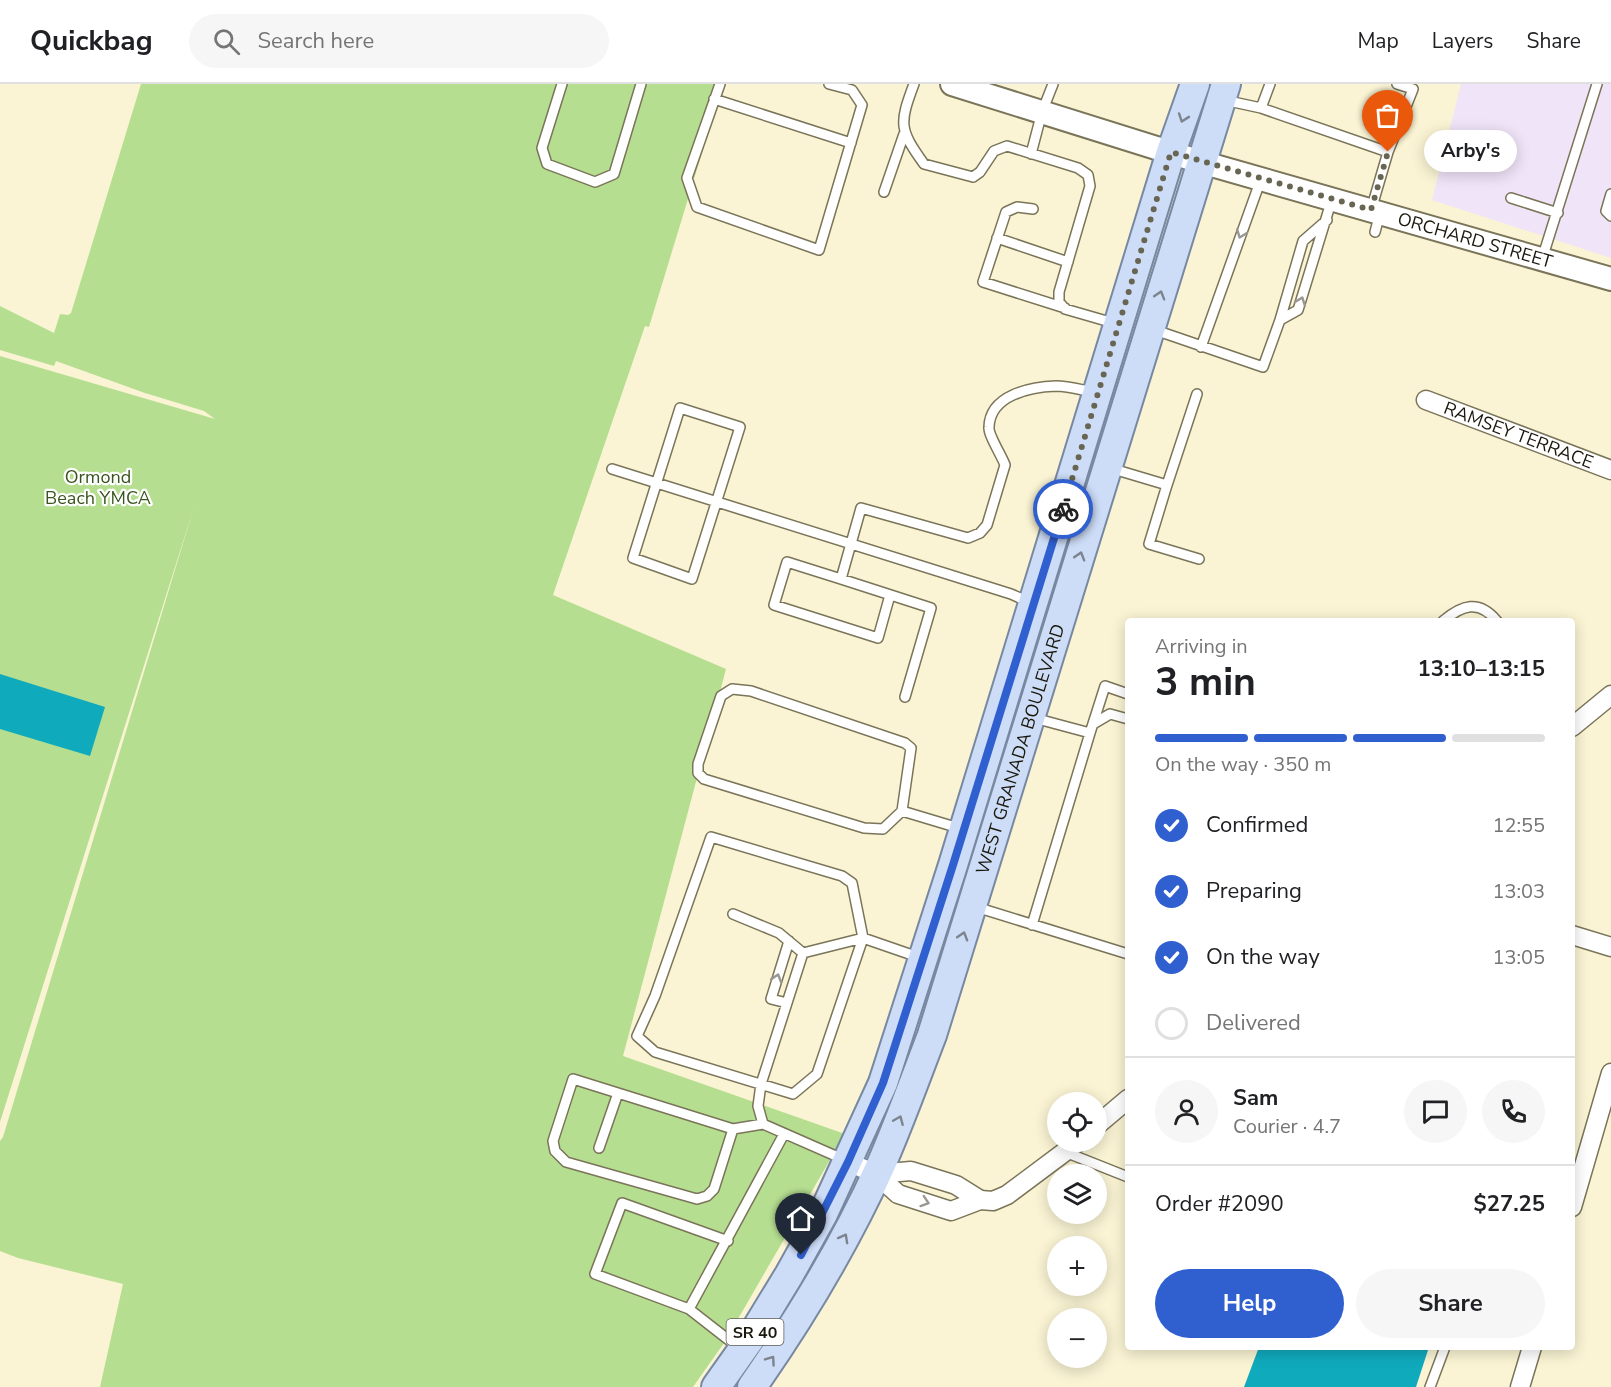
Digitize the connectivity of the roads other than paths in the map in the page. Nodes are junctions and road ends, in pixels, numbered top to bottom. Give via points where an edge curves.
1 (562, 84) edge
2 (641, 84) edge
3 (720, 84) edge
4 (829, 84) edge
5 (914, 84) edge
6 (952, 84) edge
7 (1053, 84) edge
8 (1195, 84) edge
9 (1270, 84) edge
10 (1397, 84) edge
11 (1597, 84) edge
12 (1224, 92) edge
13 (714, 99) junction
14 (1262, 108) junction
15 (1042, 112) junction
16 (904, 134) junction
17 (851, 143) junction
18 (1171, 152) junction
19 (1388, 152) junction
20 (1031, 154) junction
21 (1201, 162) junction
22 (1261, 179) junction
23 (884, 192) dead end
24 (1611, 194) edge
25 (1511, 198) dead end
26 (1033, 209) dead end
27 (1329, 209) junction
28 (1558, 213) junction
29 (1611, 216) edge
30 (1376, 218) junction
31 (998, 238) junction
32 (1542, 259) junction
33 (1068, 262) junction
34 (1610, 275) edge
35 (1065, 309) junction
36 (1280, 321) junction
37 (1119, 325) junction
38 (1150, 328) junction
39 (1201, 347) junction
40 (1098, 393) junction
41 (1197, 394) dead end
42 (1426, 400) dead end
43 (1107, 467) junction
44 (612, 469) dead end
45 (1611, 470) edge
46 (656, 483) junction
47 (1167, 485) junction
48 (717, 502) junction
49 (850, 544) junction
50 (1199, 559) dead end
51 (841, 579) junction
52 (890, 595) junction
53 (1034, 604) junction
54 (1063, 612) junction
55 (1447, 618) edge
56 (1495, 618) edge
57 (1125, 692) edge
58 (1611, 695) edge
59 (905, 698) dead end
60 (1030, 717) junction
61 (1125, 718) edge
62 (1575, 725) edge
63 (1092, 729) junction
64 (902, 811) junction
65 (964, 830) junction
66 (972, 906) junction
67 (733, 914) dead end
68 (1032, 925) junction
69 (1575, 936) edge
70 (863, 938) junction
71 (789, 941) junction
72 (1611, 947) edge
73 (803, 953) junction
74 (1125, 953) edge
75 (924, 959) junction
76 (787, 1003) junction
77 (1611, 1072) edge
78 (761, 1084) junction
79 (618, 1093) junction
80 (1125, 1102) edge
81 (1107, 1117) edge
82 (763, 1124) junction
83 (733, 1130) junction
84 (784, 1134) junction
85 (599, 1148) dead end
86 (1064, 1152) edge
87 (1080, 1152) edge
88 (848, 1162) junction
89 (876, 1174) junction
90 (1125, 1175) edge
91 (1575, 1198) edge
92 (980, 1200) junction
93 (728, 1241) junction
94 (689, 1310) junction
95 (742, 1350) junction
96 (1444, 1350) edge
97 (1531, 1350) edge
98 (716, 1387) edge
99 (752, 1387) edge
100 (1430, 1387) edge
101 (1521, 1387) edge

1 - 2 lane via 542,148 547,164 595,182 614,174
3 - 13 lane
4 - 17 lane via 852,90 862,105
5 - 16 lane via 904,111
6 - 15 street, ORCHARD STREET
7 - 15 lane
8 -> 18 main road, WEST GRANADA BOULEVARD / SR 40
9 - 14 lane
10 - 19 lane via 1413,90
11 - 28 lane
12 - 14 lane
12 - 21 main road, WEST GRANADA BOULEVARD / SR 40
13 - 17 lane
13 - 17 lane via 687,178 697,207 819,250
14 - 19 lane
15 - 18 street, ORCHARD STREET
15 - 20 lane
16 - 20 lane via 924,164 973,177 993,151 1006,146
16 - 23 lane
18 - 21 street, ORCHARD STREET
18 - 37 main road, WEST GRANADA BOULEVARD / SR 40
19 - 30 lane
20 - 33 lane via 1078,168 1088,175 1090,186
21 - 22 street, ORCHARD STREET
38 -> 21 main road, WEST GRANADA BOULEVARD / SR 40
22 - 27 street, ORCHARD STREET
22 -> 39 lane
24 - 29 lane via 1606,211
25 - 28 lane
26 - 31 lane via 1017,207 1006,212
27 - 30 street, ORCHARD STREET
27 - 36 lane via 1303,241
36 -> 27 lane via 1298,310
28 - 32 lane
30 - 32 street, ORCHARD STREET
31 - 33 lane
31 - 35 lane via 983,282
32 - 34 street, ORCHARD STREET
33 - 35 lane via 1059,292 1059,302
35 - 37 lane
36 - 39 lane via 1263,367
37 - 40 main road, WEST GRANADA BOULEVARD / SR 40
38 - 39 lane
38 - 43 main road, WEST GRANADA BOULEVARD / SR 40
40 - 49 lane via 1058,386 1029,390 1005,398 991,411 988,430 1005,465 987,525 980,533 968,538 861,508
40 - 53 main road, WEST GRANADA BOULEVARD / SR 40
41 - 47 lane
42 - 45 street, RAMSEY TERRACE
43 - 47 lane
54 -> 43 main road, WEST GRANADA BOULEVARD / SR 40
44 - 46 lane
46 - 48 lane
46 - 48 lane via 680,408 740,427
46 - 48 lane via 633,558 692,579
47 - 50 lane via 1149,544
48 - 49 lane
49 - 51 lane
49 - 53 lane
51 - 52 lane
51 - 52 lane via 787,562 774,605 878,638
52 - 59 lane via 931,608
53 - 54 street
53 - 65 main road, WEST GRANADA BOULEVARD / SR 40
54 - 60 main road, WEST GRANADA BOULEVARD / SR 40
55 - 56 lane via 1470,606 1489,611
57 - 63 lane via 1105,687
58 - 62 street
60 - 63 lane
60 - 66 main road, WEST GRANADA BOULEVARD / SR 40
61 - 63 lane via 1110,714
63 - 68 lane
64 - 64 lane via 911,748 905,742 751,691 732,689 721,696 698,764 698,773 704,779 864,828 884,829
64 - 65 lane
65 - 75 main road, WEST GRANADA BOULEVARD / SR 40
66 - 68 lane
89 -> 66 main road, WEST GRANADA BOULEVARD / SR 40 via 932,1035
67 - 71 lane
68 - 74 lane
69 - 72 street
70 - 73 lane
70 - 75 lane
70 - 78 lane via 817,1074 794,1094
70 - 78 lane via 852,883 842,876 711,837 637,1036 655,1052
71 - 73 lane
76 -> 71 lane via 771,999
73 - 76 lane
75 - 88 main road, WEST GRANADA BOULEVARD / SR 40 via 883,1083
76 - 78 lane
77 - 91 street
78 - 82 lane via 758,1106
79 - 83 lane
79 - 83 lane via 573,1079 553,1141 560,1158 697,1199 714,1189
79 - 85 lane
80 - 81 street
82 - 83 lane
82 - 84 lane
84 - 88 lane
84 - 93 lane
86 - 92 street via 1008,1195 993,1201
87 - 90 lane
88 - 89 street
88 - 95 main road, WEST GRANADA BOULEVARD / SR 40 via 789,1275
89 - 92 street via 911,1170 956,1185
89 -> 92 street via 898,1194 951,1211
99 -> 89 main road, WEST GRANADA BOULEVARD / SR 40 via 816,1289
93 - 94 lane
93 - 94 lane via 622,1203 596,1274
94 - 95 lane
95 - 98 main road, WEST GRANADA BOULEVARD / SR 40
96 - 100 lane
97 - 101 street

